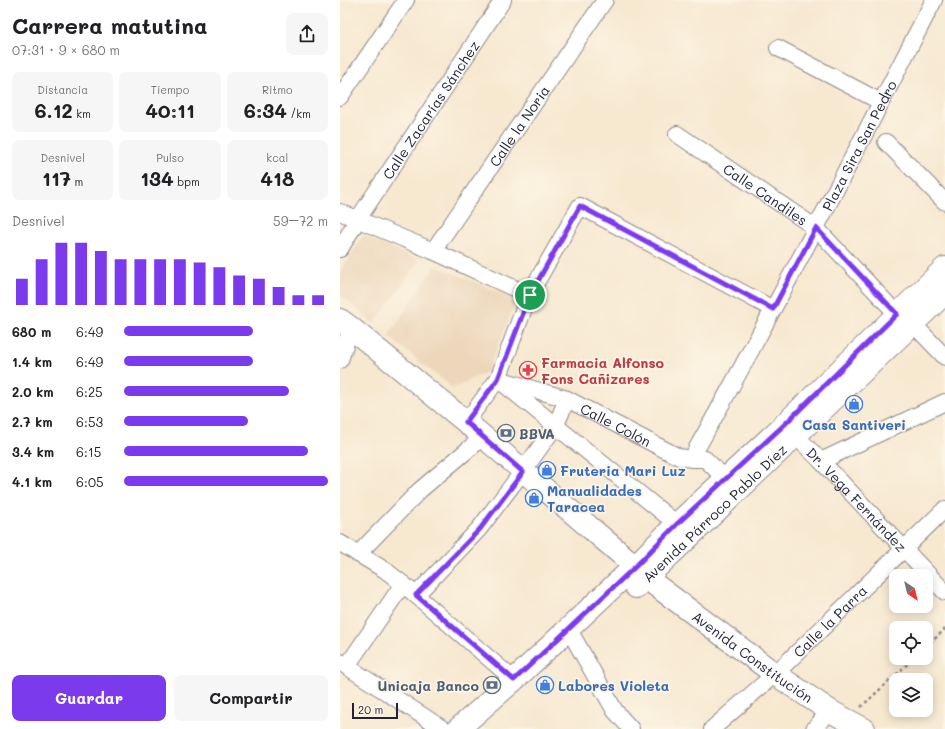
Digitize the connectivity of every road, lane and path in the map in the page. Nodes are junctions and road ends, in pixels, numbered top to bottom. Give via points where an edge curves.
1 (406, 0) edge
2 (503, 0) edge
3 (605, 0) edge
4 (934, 0) edge
5 (939, 0) edge
6 (945, 8) edge
7 (778, 48) dead end
8 (340, 97) edge
9 (881, 102) junction
10 (677, 134) dead end
11 (886, 142) dead end
12 (945, 202) edge
13 (340, 212) edge
14 (358, 219) junction
15 (816, 228) junction
16 (340, 249) edge
17 (433, 251) junction
18 (945, 268) edge
19 (945, 293) edge
20 (530, 295) junction
21 (773, 309) junction
22 (906, 318) junction
23 (346, 324) edge
24 (945, 357) edge
25 (340, 360) edge
26 (498, 379) junction
27 (567, 399) junction
28 (945, 402) edge
29 (466, 422) junction
30 (556, 425) junction
31 (790, 430) junction
32 (483, 437) junction
33 (693, 459) junction
34 (821, 461) junction
35 (523, 472) junction
36 (726, 479) junction
37 (945, 509) edge
38 (677, 524) junction
39 (340, 543) edge
40 (904, 548) junction
41 (358, 554) junction
42 (641, 572) junction
43 (403, 584) junction
44 (945, 592) edge
45 (416, 595) junction
46 (945, 629) edge
47 (572, 634) junction
48 (933, 640) edge
49 (343, 664) edge
50 (906, 665) edge
51 (775, 674) junction
52 (514, 680) junction
53 (847, 720) edge
54 (443, 729) edge
55 (458, 729) edge
56 (479, 729) edge
57 (631, 729) edge
58 (712, 729) edge
59 (814, 729) edge

1 - 8 street
2 - 14 street, Calle Zacarías Sánchez
3 - 17 street, Calle la Noria
4 - 9 street, Plaza Sira San Pedro
5 - 6 street
7 - 9 street
9 - 15 street, Plaza Sira San Pedro
10 - 15 street, Calle Candiles
11 - 12 street
13 - 14 street
14 - 16 street, Calle Zacarías Sánchez
14 - 17 street
15 - 21 street, Plaza Sira San Pedro
15 - 22 street, Calle Candiles
17 - 20 street
18 - 22 main road, Avenida Párroco Pablo Díez
19 - 22 main road, Avenida Párroco Pablo Díez
20 - 21 street via 580,206
20 - 26 street
21 - 33 street, Plaza Sira San Pedro
22 - 24 street, Calle Candiles
22 - 31 main road, Avenida Párroco Pablo Díez
23 - 25 street
23 - 29 main road, Avenida Constitución
26 - 27 street, Calle Colón
26 - 29 street
26 - 30 street
27 - 30 street
27 - 33 street, Calle Colón via 679,457
28 - 34 street
29 - 32 main road, Avenida Constitución
30 - 35 street
30 - 38 street
31 - 34 street, Dr. Vega Fernández
31 - 36 main road, Avenida Párroco Pablo Díez
31 - 42 main road, Avenida Párroco Pablo Díez
32 - 35 main road, Avenida Constitución
32 - 41 street via 420,490
33 - 36 street, Calle Colón via 705,459
34 - 40 street, Dr. Vega Fernández
35 - 42 main road, Avenida Constitución
35 - 45 street via 480,529
36 - 38 main road, Avenida Párroco Pablo Díez
36 - 42 main road via 722,494
37 - 40 street, Calle la Parra
38 - 42 main road, Avenida Párroco Pablo Díez
39 - 41 street
40 - 44 street, Dr. Vega Fernández
40 - 51 street, Calle la Parra
41 - 43 street
42 - 47 main road, Avenida Párroco Pablo Díez
42 - 51 main road, Avenida Constitución
43 - 45 street
43 - 49 street
45 - 52 street
46 - 48 path
47 - 52 main road, Avenida Párroco Pablo Díez
47 - 56 main road, Avenida Párroco Pablo Díez
47 - 57 street via 615,711
49 - 54 street
50 - 53 path
51 - 53 main road, Avenida Constitución
51 - 58 street, Calle la Parra
52 - 55 main road, Avenida Párroco Pablo Díez
53 - 59 street

